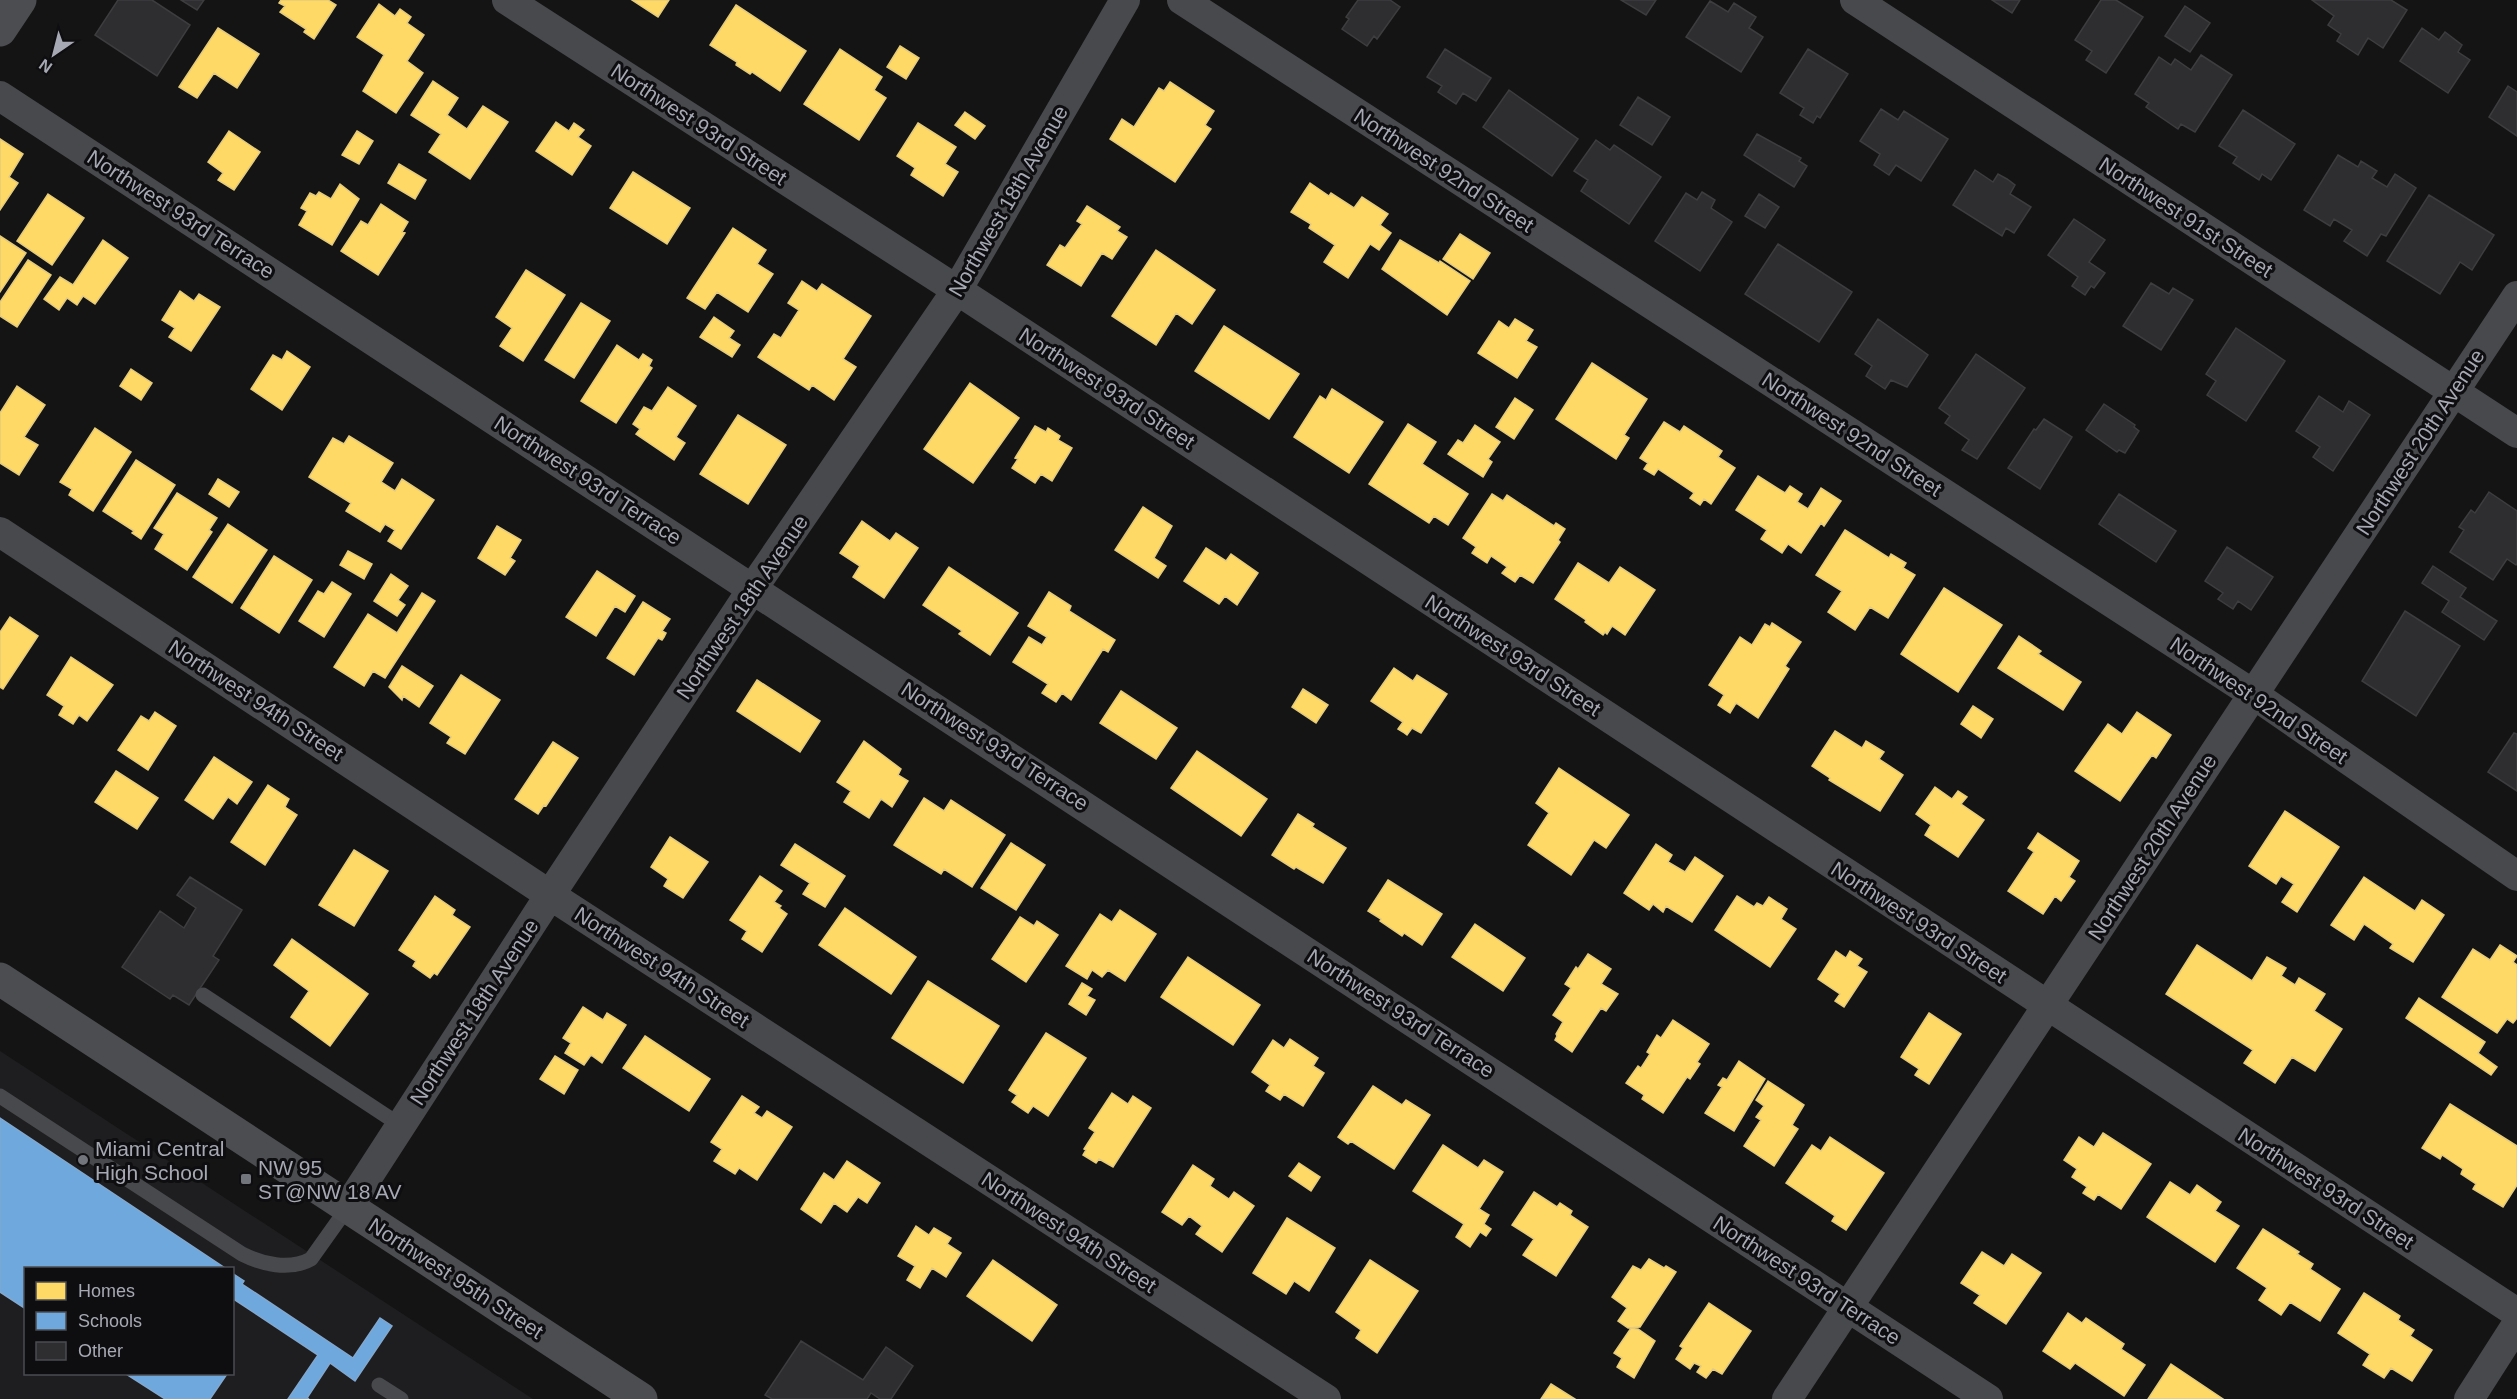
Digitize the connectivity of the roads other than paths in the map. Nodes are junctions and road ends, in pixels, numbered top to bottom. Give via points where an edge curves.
1 (20, 0) edge
2 (507, 0) edge
3 (1125, 0) edge
4 (1182, 0) edge
5 (1855, 0) edge
6 (0, 30) edge
7 (0, 96) edge
8 (957, 290) junction
9 (2517, 296) edge
10 (2453, 393) junction
11 (2517, 433) edge
12 (0, 532) edge
13 (753, 588) junction
14 (2253, 694) junction
15 (2517, 876) edge
16 (550, 895) junction
17 (0, 980) edge
18 (203, 995) dead end
19 (2048, 1006) junction
20 (0, 1096) edge
21 (400, 1125) junction
22 (348, 1207) junction
23 (1848, 1307) junction
24 (2517, 1313) edge
25 (2517, 1324) edge
26 (379, 1385) dead end
27 (628, 1396) edge
28 (401, 1399) edge
29 (1326, 1399) edge
30 (1787, 1399) edge
31 (1988, 1399) edge
32 (2469, 1399) edge

1 - 6 main road
2 - 8 street, Northwest 93rd Street
3 - 8 street, Northwest 18th Avenue
4 - 14 street, Northwest 92nd Street
5 - 10 street, Northwest 91st Street
7 - 13 street, Northwest 93rd Terrace
8 - 13 street, Northwest 18th Avenue
8 - 19 street, Northwest 93rd Street
9 - 10 street, Northwest 20th Avenue
10 - 11 street, Northwest 91st Street
10 - 14 street, Northwest 20th Avenue
12 - 16 street, Northwest 94th Street
13 - 16 street, Northwest 18th Avenue
13 - 23 street, Northwest 93rd Terrace
14 - 15 street, Northwest 92nd Street
14 - 19 street, Northwest 20th Avenue
16 - 21 street, Northwest 18th Avenue
16 - 29 street, Northwest 94th Street
17 - 22 main road, Northwest 95th Street
18 - 21 lane
19 - 23 street, Northwest 20th Avenue
19 - 24 street, Northwest 93rd Street
20 - 22 lane via 259,1262 293,1265 311,1259
21 - 22 street, Northwest 18th Avenue
22 - 27 main road, Northwest 95th Street
23 - 30 street, Northwest 20th Avenue
23 - 31 street, Northwest 93rd Terrace
25 - 32 street
26 - 28 lane

